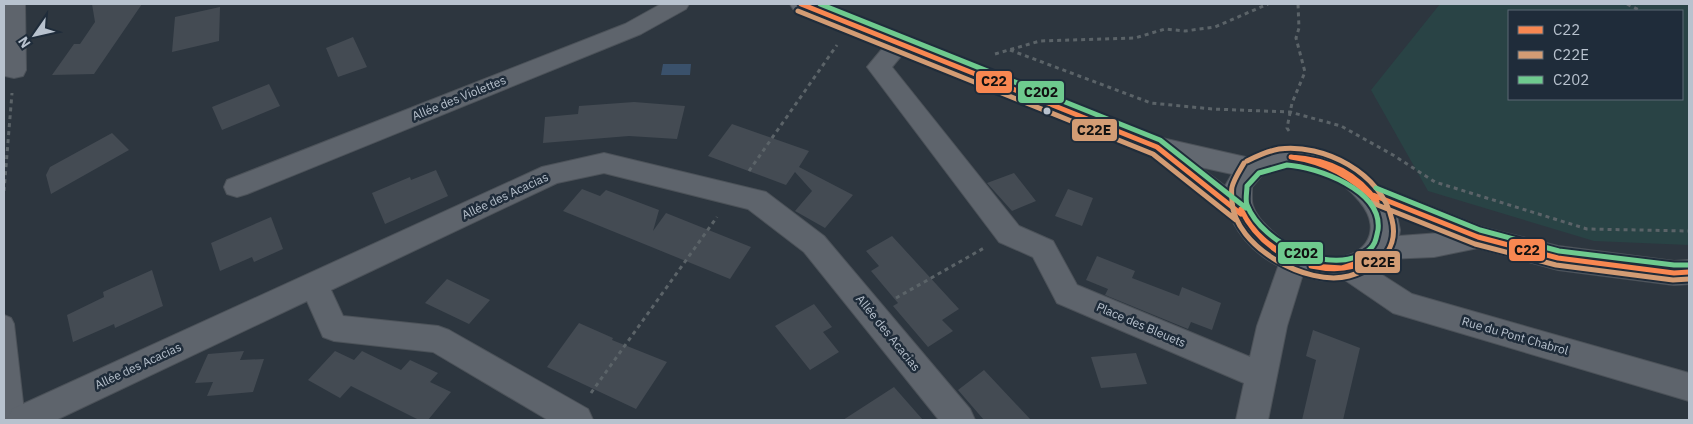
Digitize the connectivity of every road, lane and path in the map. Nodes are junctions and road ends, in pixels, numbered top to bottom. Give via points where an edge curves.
1 (14, 4) edge
2 (678, 4) edge
3 (801, 4) edge
4 (1268, 4) edge
5 (1298, 4) edge
6 (1627, 4) edge
7 (1639, 10) dead end
8 (900, 43) junction
9 (834, 50) dead end
10 (994, 54) dead end
11 (14, 70) joint
12 (1157, 147) junction
13 (1311, 159) junction
14 (752, 167) dead end
15 (1250, 168) junction
16 (237, 187) dead end
17 (4, 191) edge
18 (1373, 195) junction
19 (1241, 214) junction
20 (1009, 234) junction
21 (704, 237) dead end
22 (1478, 237) junction
23 (1381, 248) junction
24 (1294, 261) junction
25 (1349, 268) junction
26 (1689, 272) edge
27 (925, 281) dead end
28 (314, 284) junction
29 (4, 324) edge
30 (610, 367) dead end
31 (1262, 376) junction
32 (1689, 387) edge
33 (14, 420) edge
34 (23, 420) edge
35 (577, 420) edge
36 (959, 420) edge
37 (1252, 420) edge

1 - 11 street
2 - 16 street, Allée des Violettes via 633,29
3 - 8 main road
4 - 10 path via 1216,27 1164,29 1135,38 1040,41
5 - 13 path via 1300,28 1296,38 1305,72 1292,103 1287,128
6 - 7 path
8 - 12 main road
8 - 20 street via 878,67
9 - 14 path
11 - 17 path
12 - 15 main road
12 - 19 main road
13 - 15 main road via 1287,156
13 - 18 main road via 1334,166 1356,179
15 - 19 main road via 1240,181 1237,196
18 - 22 main road
18 - 23 main road via 1383,214 1386,232
19 - 24 main road via 1252,232
20 - 27 path
20 - 31 street, Place des Bleuets via 1043,249 1067,294
21 - 30 path
22 - 23 main road via 1434,246
22 - 26 main road via 1558,258 1674,273
23 - 25 main road via 1368,260
24 - 25 main road via 1312,267
24 - 31 street via 1272,326
25 - 32 street, Rue du Pont Chabrol via 1403,304
28 - 34 street, Allée des Acacias
28 - 35 street via 334,328 438,339
28 - 36 street, Allée des Acacias via 550,174 604,163 756,200 814,244
29 - 33 lane
31 - 37 street

